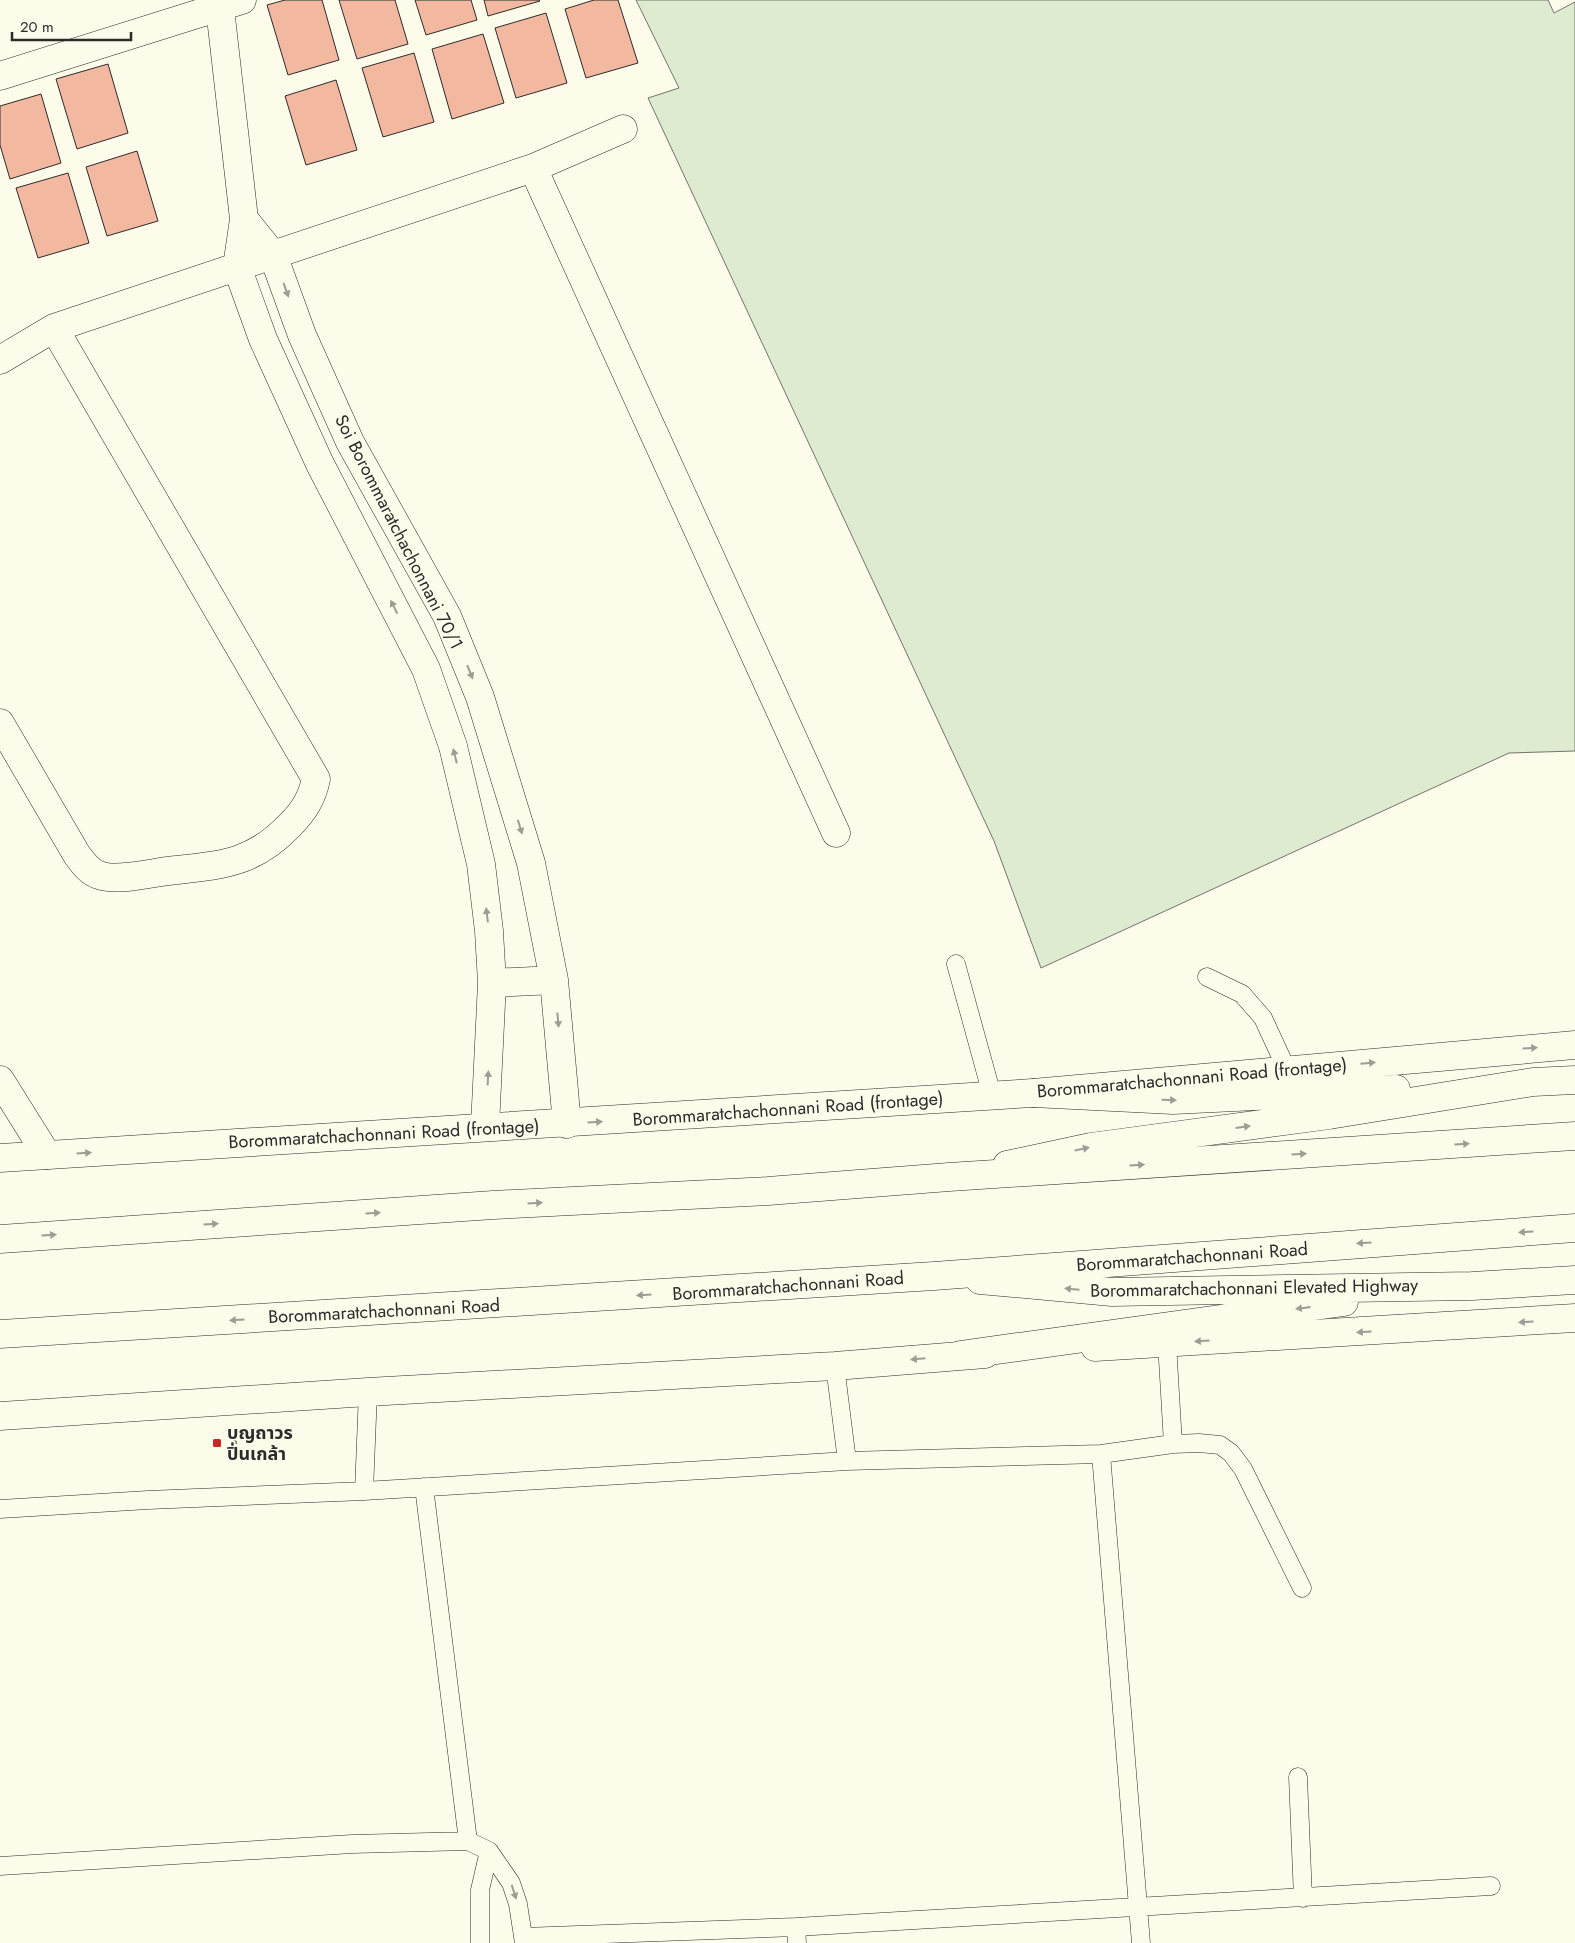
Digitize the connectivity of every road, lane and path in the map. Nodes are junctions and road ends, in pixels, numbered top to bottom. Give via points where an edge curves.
1 (227, 3) edge
2 (0, 76) edge
3 (623, 129) dead end
4 (533, 168) junction
5 (244, 219) junction
6 (273, 255) junction
7 (237, 267) junction
8 (54, 328) junction
9 (0, 360) edge
10 (0, 722) edge
11 (836, 833) dead end
12 (956, 964) dead end
13 (1207, 977) dead end
14 (554, 980) junction
15 (492, 983) junction
16 (1575, 1045) edge
17 (1288, 1070) junction
18 (0, 1080) edge
19 (1575, 1080) edge
20 (1533, 1082) junction
21 (1033, 1093) junction
22 (992, 1095) junction
23 (567, 1124) junction
24 (485, 1126) junction
25 (1575, 1136) edge
26 (47, 1155) junction
27 (0, 1158) edge
28 (949, 1177) junction
29 (1575, 1228) edge
30 (0, 1238) edge
31 (934, 1276) junction
32 (1575, 1280) edge
33 (1472, 1286) junction
34 (1575, 1318) edge
35 (0, 1334) edge
36 (1167, 1343) junction
37 (960, 1355) junction
38 (835, 1366) junction
39 (368, 1392) junction
40 (0, 1416) edge
41 (1173, 1444) junction
42 (1101, 1454) junction
43 (847, 1461) junction
44 (424, 1488) junction
45 (364, 1491) junction
46 (0, 1509) edge
47 (1302, 1588) dead end
48 (1298, 1777) dead end
49 (468, 1841) junction
50 (489, 1851) junction
51 (0, 1866) edge
52 (1491, 1886) dead end
53 (1303, 1898) junction
54 (1139, 1908) junction
55 (797, 1935) edge
56 (524, 1940) edge
57 (480, 1943) edge
58 (1141, 1943) edge

1 - 2 main road
1 - 5 main road
3 - 4 main road
4 - 6 main road
4 - 11 main road
5 - 6 main road, Soi Borommaratchachonnani 70/1
5 - 7 main road
6 - 7 main road
6 -> 14 main road, Soi Borommaratchachonnani 70/1 via 302,335 350,442 446,616 480,697 531,863
7 - 8 main road
15 -> 7 main road via 481,864 453,746 426,669 320,464 263,339
8 - 9 main road
8 - 10 main road via 316,779 312,797 294,821 275,841 251,856 225,864 120,877 101,876 88,869 77,855
12 - 22 lane
13 - 17 lane via 1242,994 1263,1018
14 - 15 main road
14 -> 23 main road, Soi Borommaratchachonnani 70/1
24 -> 15 main road
17 -> 16 main road, Borommaratchachonnani Road (frontage)
17 - 21 main road, Borommaratchachonnani Road (frontage)
18 - 26 main road
19 - 20 main road
21 -> 20 main road via 1173,1100
28 -> 20 main road via 1091,1147 1329,1115
21 - 22 main road, Borommaratchachonnani Road (frontage)
23 -> 22 main road, Borommaratchachonnani Road (frontage)
23 - 24 main road, Borommaratchachonnani Road (frontage)
26 -> 24 main road, Borommaratchachonnani Road (frontage)
28 -> 25 main road
26 - 27 main road, Borommaratchachonnani Road (frontage)
30 -> 28 main road
29 -> 31 main road, Borommaratchachonnani Road
33 -> 31 main road, Borommaratchachonnani Elevated Highway via 1112,1292
31 -> 35 main road, Borommaratchachonnani Road
32 - 33 main road, Borommaratchachonnani Elevated Highway
33 -> 37 main road
34 -> 36 main road
36 - 37 main road
36 - 41 lane
37 -> 38 main road
38 - 39 main road
38 - 43 lane
39 - 40 main road
39 - 45 lane
41 - 42 lane
41 - 47 lane via 1220,1445 1231,1453 1243,1469
42 - 43 lane
42 - 54 lane
43 - 44 lane
44 - 45 lane
44 - 49 lane
45 - 46 lane
48 - 53 lane
49 - 50 lane
49 - 51 lane via 352,1844
50 -> 56 lane via 511,1883
50 - 57 lane via 480,1890
52 - 53 lane
53 - 54 lane
54 - 55 lane
54 - 58 lane
55 - 56 lane

